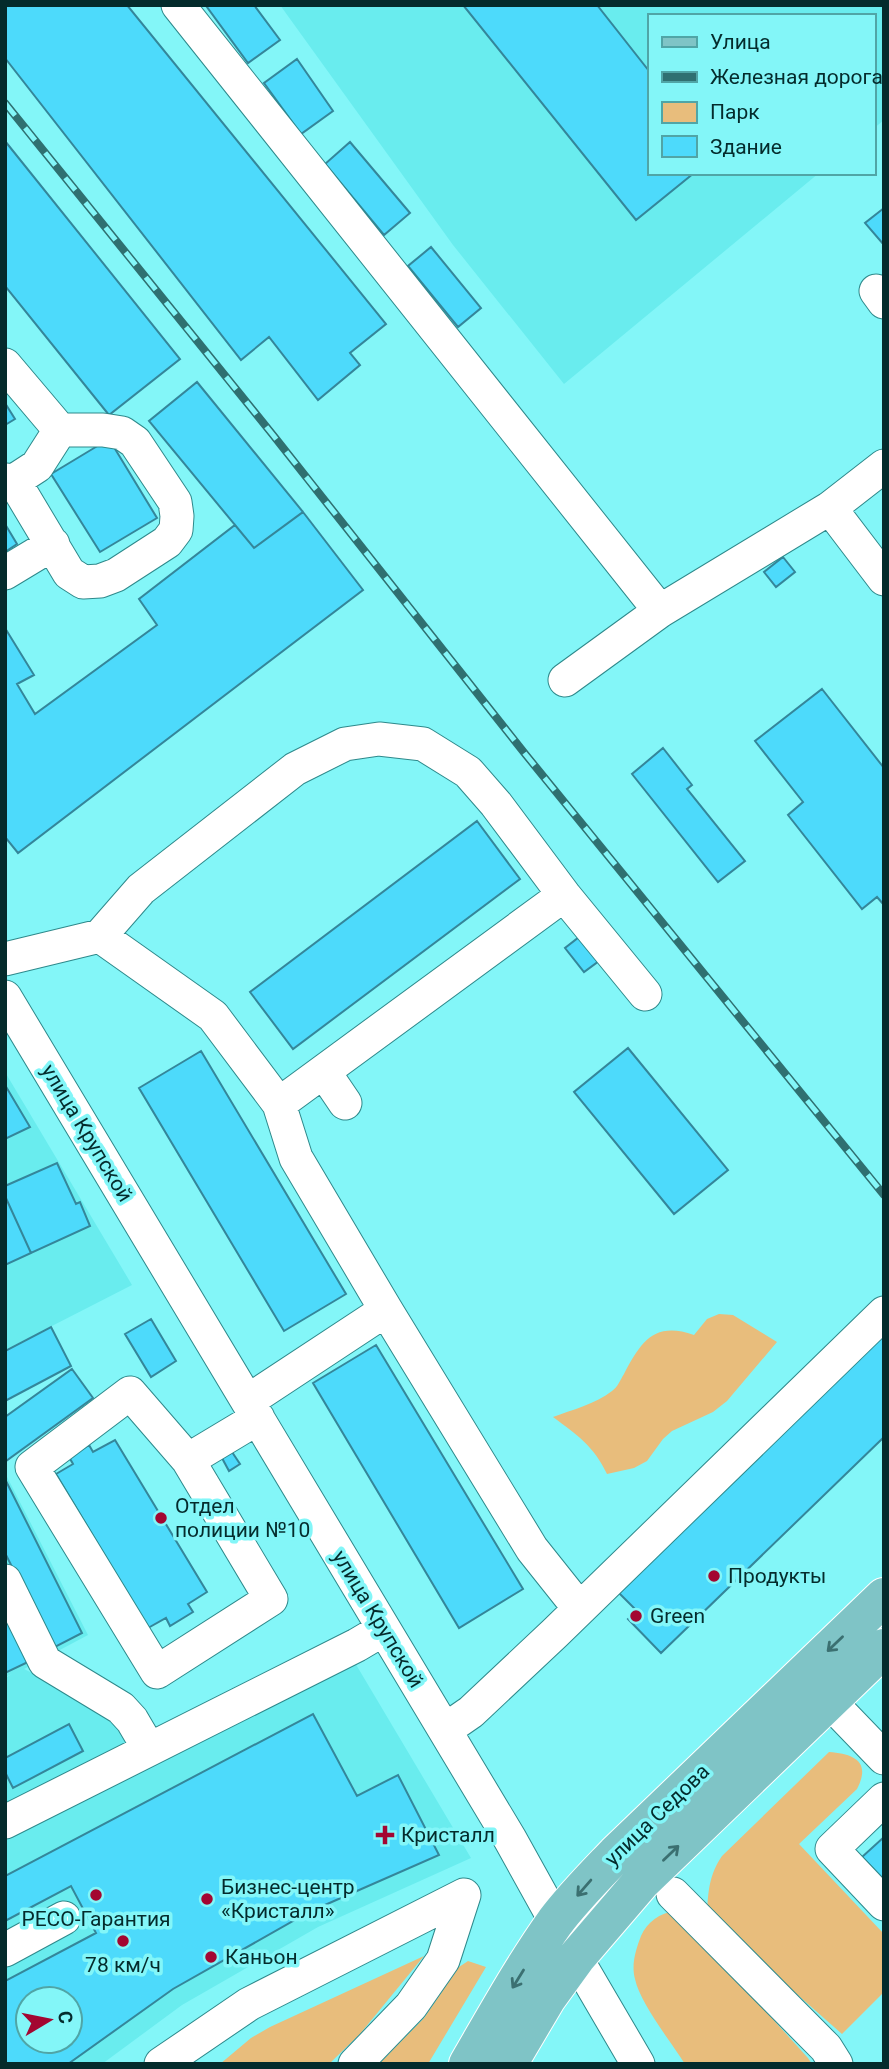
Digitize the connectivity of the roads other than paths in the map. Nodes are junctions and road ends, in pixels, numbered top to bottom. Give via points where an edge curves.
1 (178, 5) edge
2 (5, 365) edge
3 (60, 430) junction
4 (884, 466) edge
5 (10, 480) edge
6 (830, 508) junction
7 (53, 544) junction
8 (5, 573) edge
9 (884, 579) edge
10 (660, 611) junction
11 (565, 680) dead end
12 (564, 895) junction
13 (100, 936) junction
14 (5, 959) edge
15 (645, 994) dead end
16 (5, 997) edge
17 (324, 1072) junction
18 (345, 1103) dead end
19 (279, 1104) junction
20 (386, 1310) junction
21 (884, 1313) edge
22 (253, 1409) junction
23 (188, 1460) junction
24 (5, 1581) edge
25 (884, 1597) edge
26 (579, 1608) junction
27 (384, 1629) junction
28 (884, 1648) edge
29 (829, 1701) junction
30 (445, 1730) junction
31 (149, 1749) junction
32 (884, 1758) edge
33 (884, 1799) edge
34 (5, 1822) edge
35 (673, 1894) dead end
36 (884, 1904) edge
37 (64, 1918) dead end
38 (556, 1922) junction
39 (9, 1939) edge
40 (576, 1958) junction
41 (161, 2064) edge
42 (355, 2064) edge
43 (468, 2064) edge
44 (508, 2064) edge
45 (638, 2064) edge
46 (836, 2064) edge

1 - 10 street
2 - 3 street
3 - 5 street via 37,466
3 - 7 street via 103,430 121,433 135,442 175,502 177,516 176,530 167,542 100,581 83,582 69,573
4 - 6 street
5 - 7 street
6 - 9 street
6 - 10 street
7 - 8 street
10 - 11 street
12 - 13 street via 468,772 424,744 379,739 345,744 295,769 141,889
12 - 15 street
12 - 17 street
13 - 14 street
13 - 19 street via 213,1016
16 - 22 street, улица Крупской
17 - 18 street
17 - 19 street
19 - 20 street via 296,1158
20 - 22 street
20 - 26 street via 532,1549
21 - 26 street
22 - 23 street
22 - 27 street, улица Крупской
23 - 23 street via 271,1599 157,1672 32,1467 130,1393
24 - 31 street via 45,1662 121,1708
25 -> 38 main road, улица Седова via 616,1854
26 - 30 street via 471,1712
27 - 30 street, улица Крупской
27 - 31 street
28 - 29 main road, улица Седова
29 - 32 street
40 -> 29 main road, улица Седова via 642,1881
30 - 38 street, улица Крупской
31 - 34 street
33 - 36 street via 832,1849
35 - 46 street via 826,2048
37 - 39 street
38 - 40 street, улица Крупской
38 -> 43 main road, улица Седова
40 - 44 main road, улица Седова
40 - 45 street, улица Крупской
41 - 42 street via 249,2004 464,1895 443,1960 411,2006

